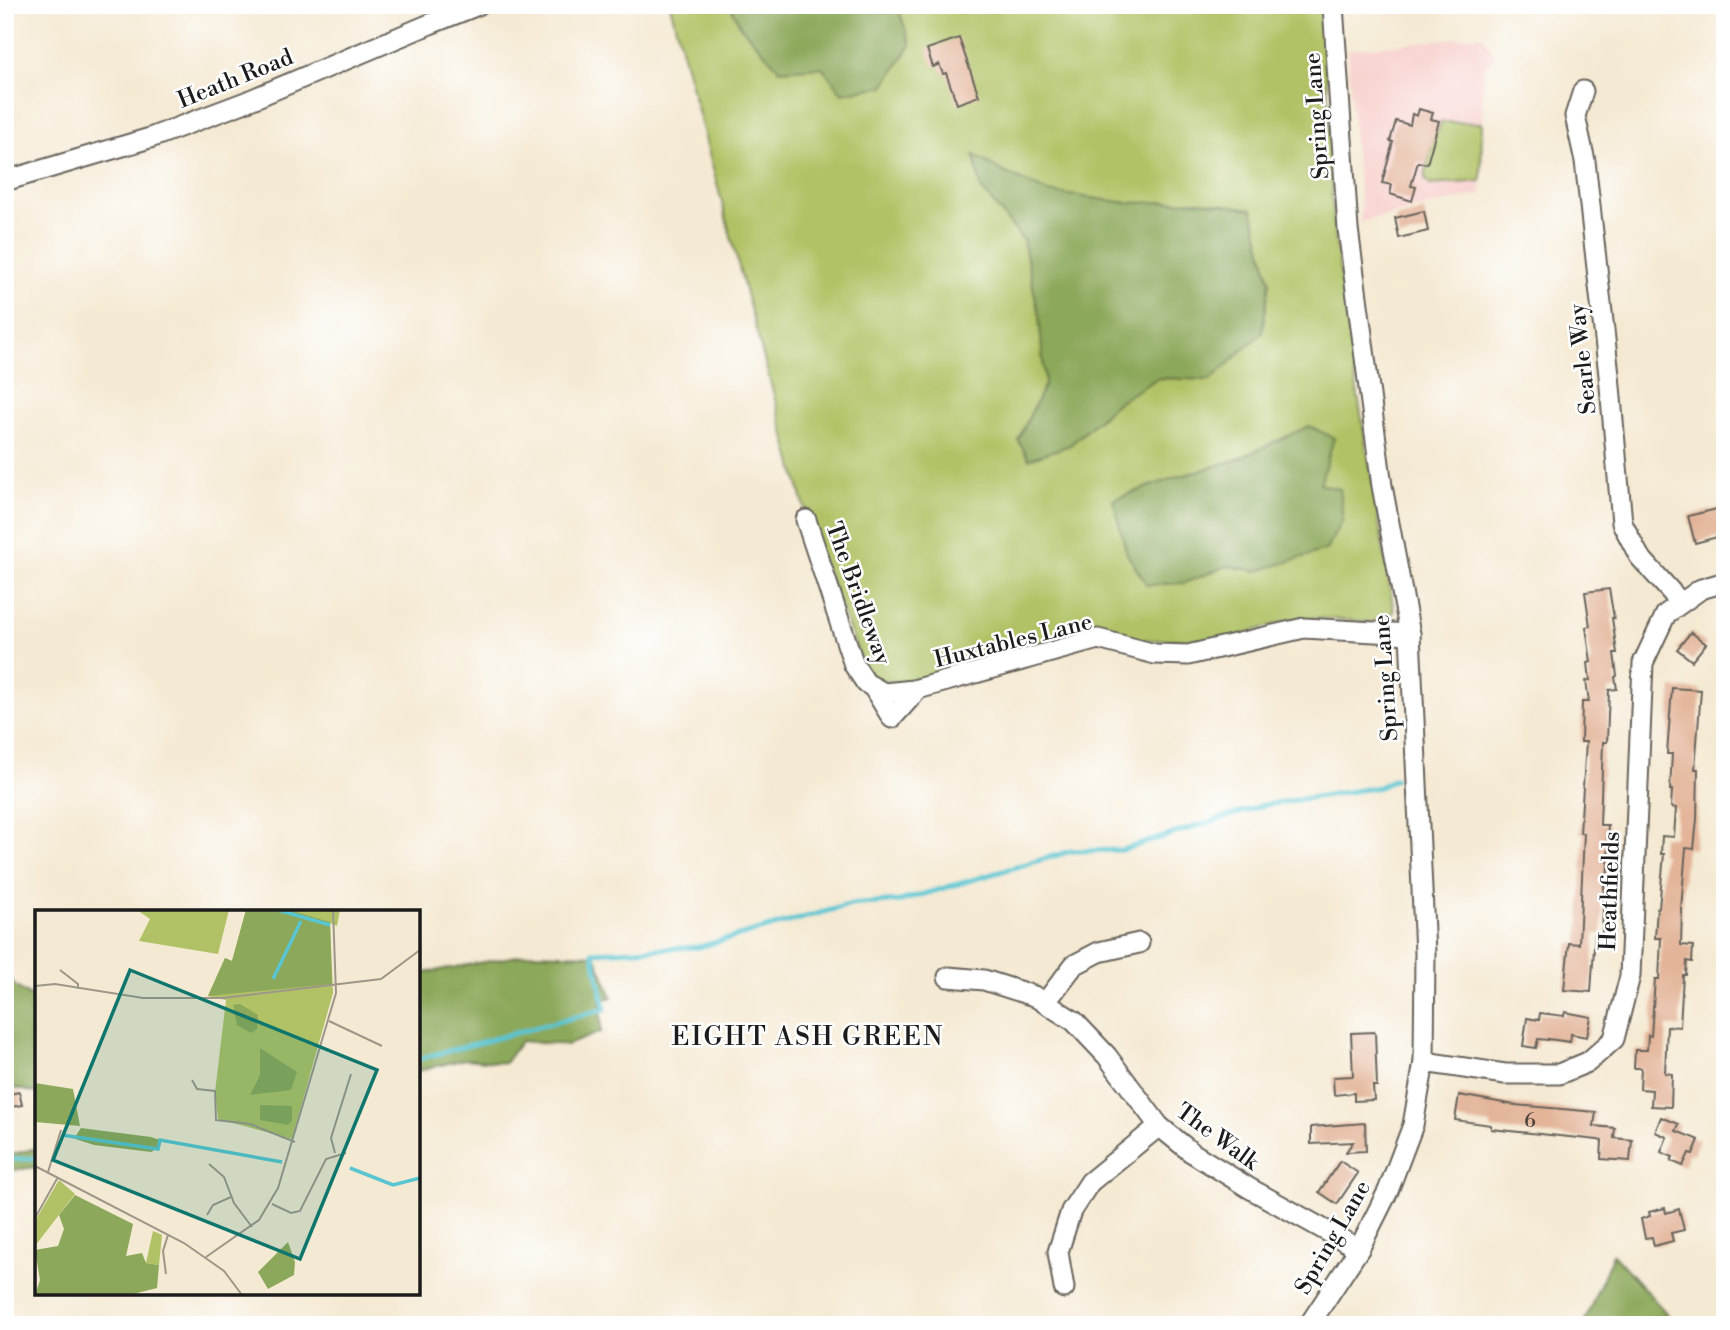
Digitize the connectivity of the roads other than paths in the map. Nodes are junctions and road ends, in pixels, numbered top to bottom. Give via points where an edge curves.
1 (478, 5) edge
2 (1333, 5) edge
3 (1583, 91) dead end
4 (5, 181) edge
5 (806, 520) dead end
6 (1725, 582) edge
7 (1681, 603) junction
8 (1410, 634) junction
9 (869, 685) joint
10 (1139, 943) dead end
11 (948, 977) dead end
12 (1045, 1003) junction
13 (1424, 1062) junction
14 (1159, 1126) junction
15 (1359, 1249) junction
16 (1064, 1288) dead end
17 (1308, 1325) edge

1 - 4 street, Heath Road via 150,138
2 - 8 street, Spring Lane via 1348,229 1382,486
3 - 7 street, Searle Way via 1575,117 1585,161 1622,523 1639,556
5 - 9 street, The Bridleway via 854,665
6 - 7 street, Heathfields via 1701,589
7 - 13 street, Heathfields via 1666,614 1643,663 1630,976 1614,1039 1588,1062 1559,1074 1505,1074
8 - 9 street, Huxtables Lane via 1304,628 1188,655 1155,654 1098,639 918,689 884,693
8 - 13 street, Spring Lane via 1425,953
10 - 12 street via 1099,952 1074,965
11 - 12 street, The Walk via 984,981
12 - 14 street, The Walk via 1091,1038
13 - 15 street, Spring Lane via 1413,1125
14 - 15 street, The Walk via 1249,1188
14 - 16 street via 1090,1182 1070,1211 1058,1252
15 - 17 street, Spring Lane

